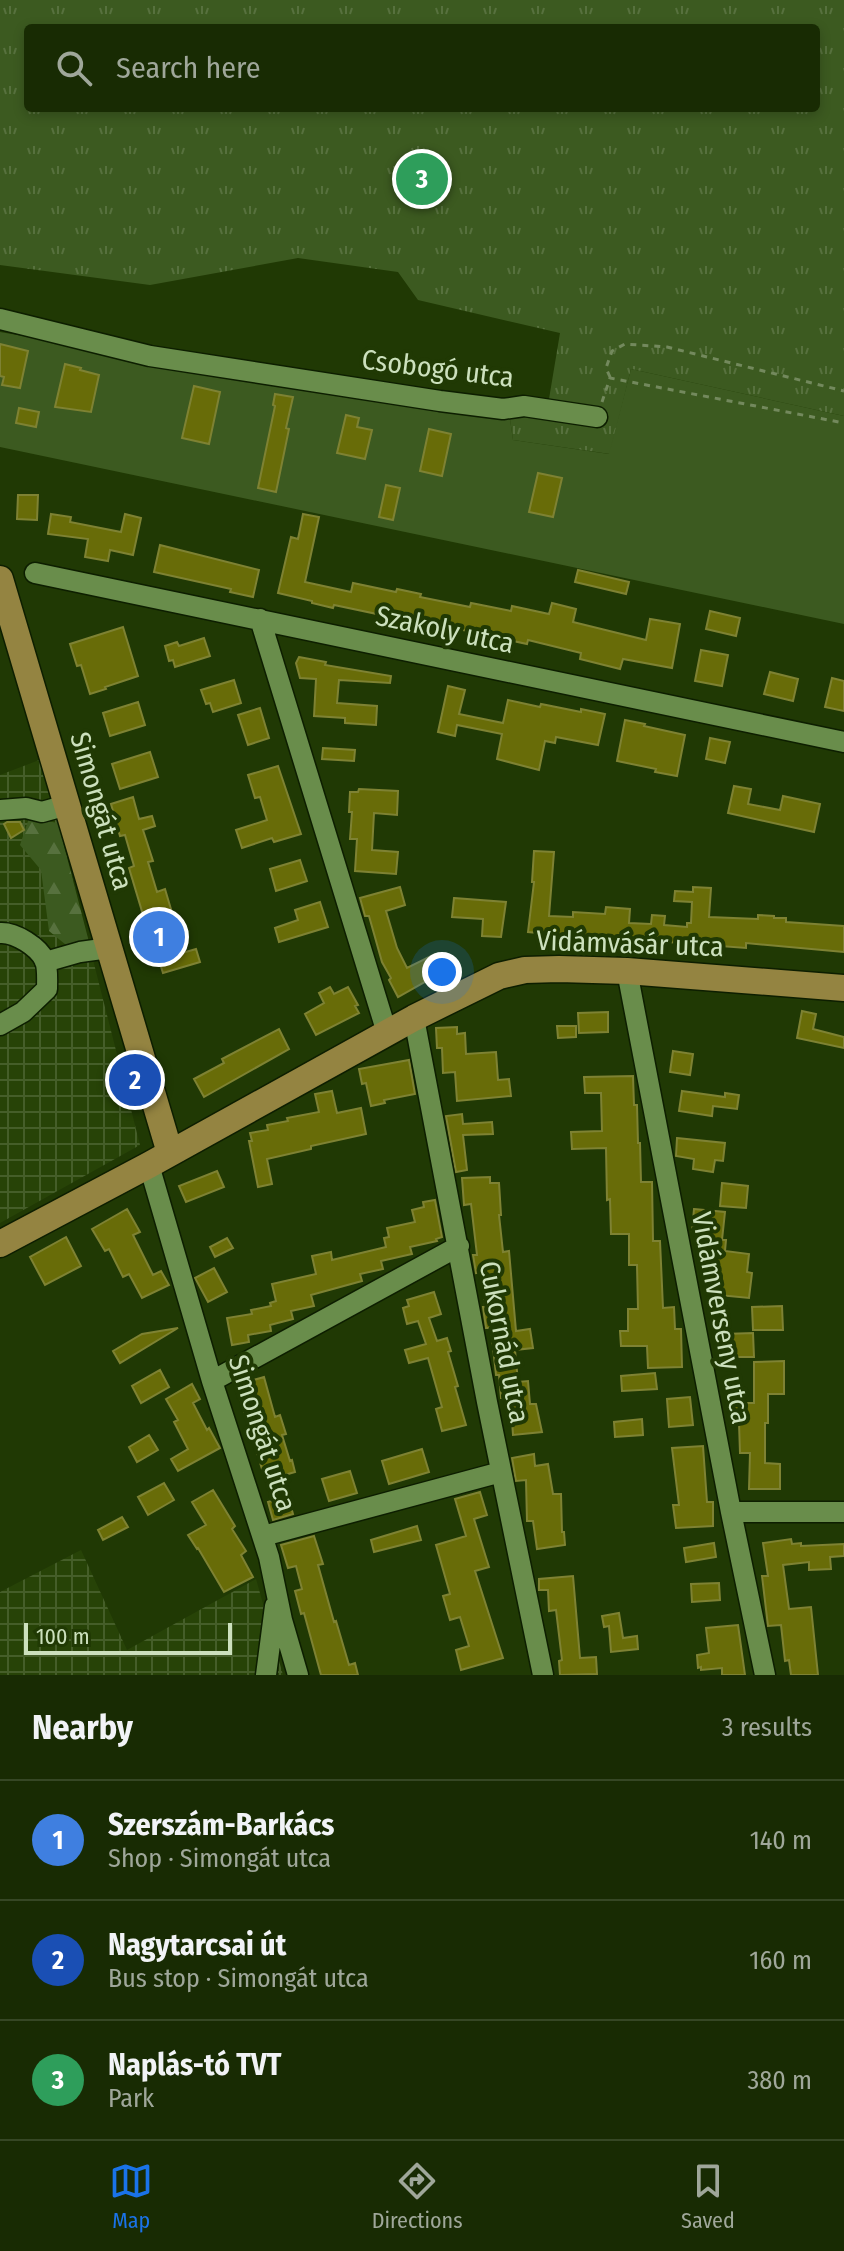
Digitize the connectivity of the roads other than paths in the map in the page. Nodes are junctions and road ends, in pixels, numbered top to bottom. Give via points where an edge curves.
1 (0, 319) edge
2 (597, 417) road end
3 (35, 573) dead end
4 (0, 579) edge
5 (260, 619) junction
6 (844, 742) edge
7 (67, 805) junction
8 (0, 810) edge
9 (0, 933) edge
10 (109, 948) junction
11 (45, 962) junction
12 (627, 971) junction
13 (844, 988) edge
14 (414, 1018) junction
15 (0, 1025) edge
16 (387, 1033) junction
17 (160, 1159) junction
18 (0, 1244) edge
19 (459, 1246) junction
20 (212, 1381) junction
21 (501, 1472) junction
22 (731, 1512) junction
23 (844, 1512) edge
24 (263, 1536) junction
25 (277, 1598) junction
26 (266, 1675) edge
27 (298, 1675) edge
28 (543, 1675) edge
29 (765, 1675) edge

1 - 2 street, Csobogó utca via 150,356 440,401
3 - 5 street, Szakoly utca
4 - 7 main road, Simongát utca
5 - 6 street, Szakoly utca
5 - 16 street
7 - 8 street via 42,812
7 - 10 main road, Simongát utca
9 - 11 street via 28,942
10 - 11 street
10 - 17 main road, Simongát utca
11 - 15 street via 47,989
12 - 13 main road, Vidámvásár utca
12 - 14 main road, Vidámvásár utca via 513,972
12 - 22 street, Vidámverseny utca
14 - 16 main road, Vidámvásár utca
14 - 19 street, Cukornád utca
16 - 17 main road, Vidámvásár utca
17 - 18 main road, Vidámvásár utca
17 - 20 street, Simongát utca
19 - 20 street
19 - 21 street, Cukornád utca
20 - 24 street, Simongát utca
21 - 24 street
21 - 28 street, Cukornád utca
22 - 23 street
22 - 29 street, Vidámverseny utca
24 - 25 street, Simongát utca
25 - 26 street
25 - 27 street, Simongát utca

